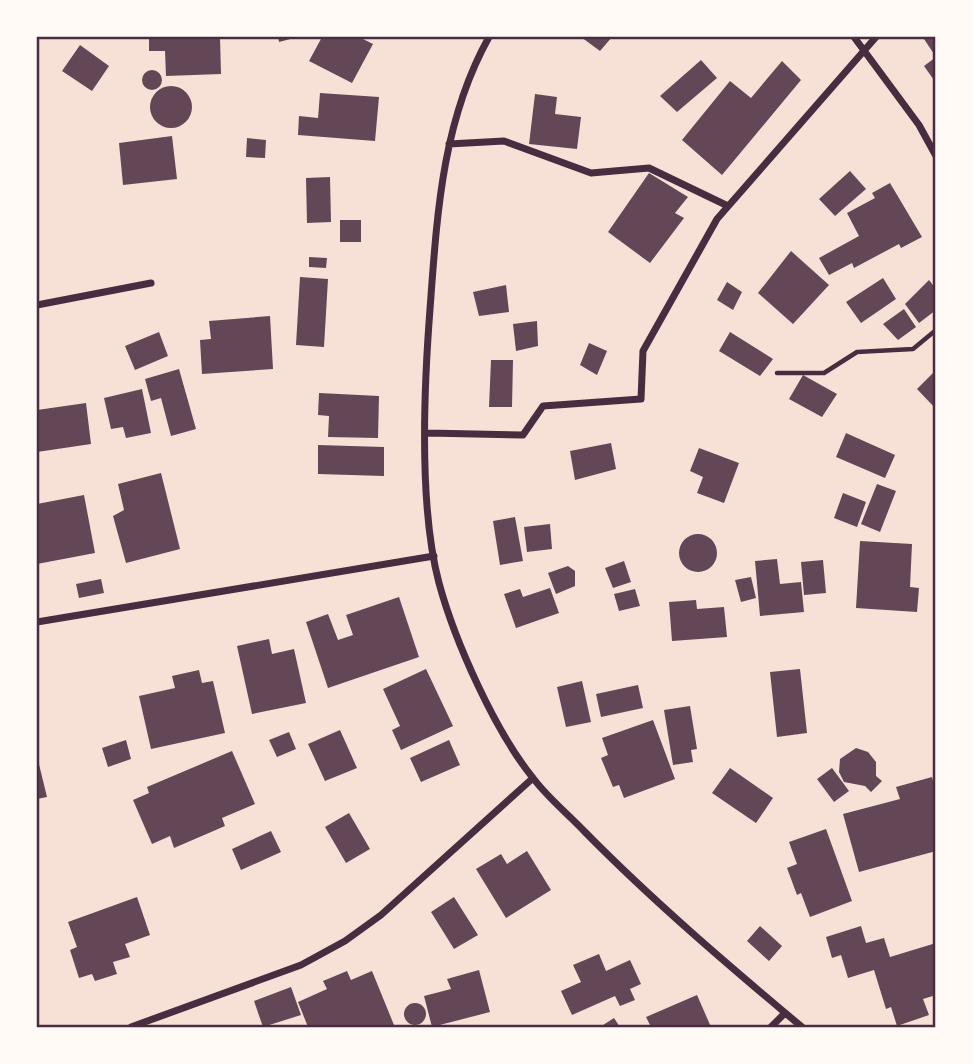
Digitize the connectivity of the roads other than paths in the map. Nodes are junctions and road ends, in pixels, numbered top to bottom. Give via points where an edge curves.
1 (489, 37) edge
2 (854, 37) edge
3 (876, 37) edge
4 (863, 48) junction
5 (449, 144) junction
6 (936, 156) edge
7 (728, 206) junction
8 (151, 283) dead end
9 (37, 305) edge
10 (427, 433) junction
11 (434, 556) junction
12 (37, 622) edge
13 (533, 778) junction
14 (785, 1013) junction
15 (131, 1027) edge
16 (771, 1027) edge
17 (802, 1027) edge

1 - 5 street via 462,96
2 - 4 street
3 - 4 street
4 - 6 street
4 - 7 street
5 - 7 street via 504,141 591,173 649,168
5 - 10 street via 438,195 428,334
7 - 10 street via 643,351 641,399 543,406 523,435
8 - 9 street
10 - 11 street
11 - 12 street
11 - 13 street via 448,612 469,662 499,725
13 - 14 street via 619,866
13 - 15 street via 381,915 345,941 301,965
14 - 16 street
14 - 17 street

